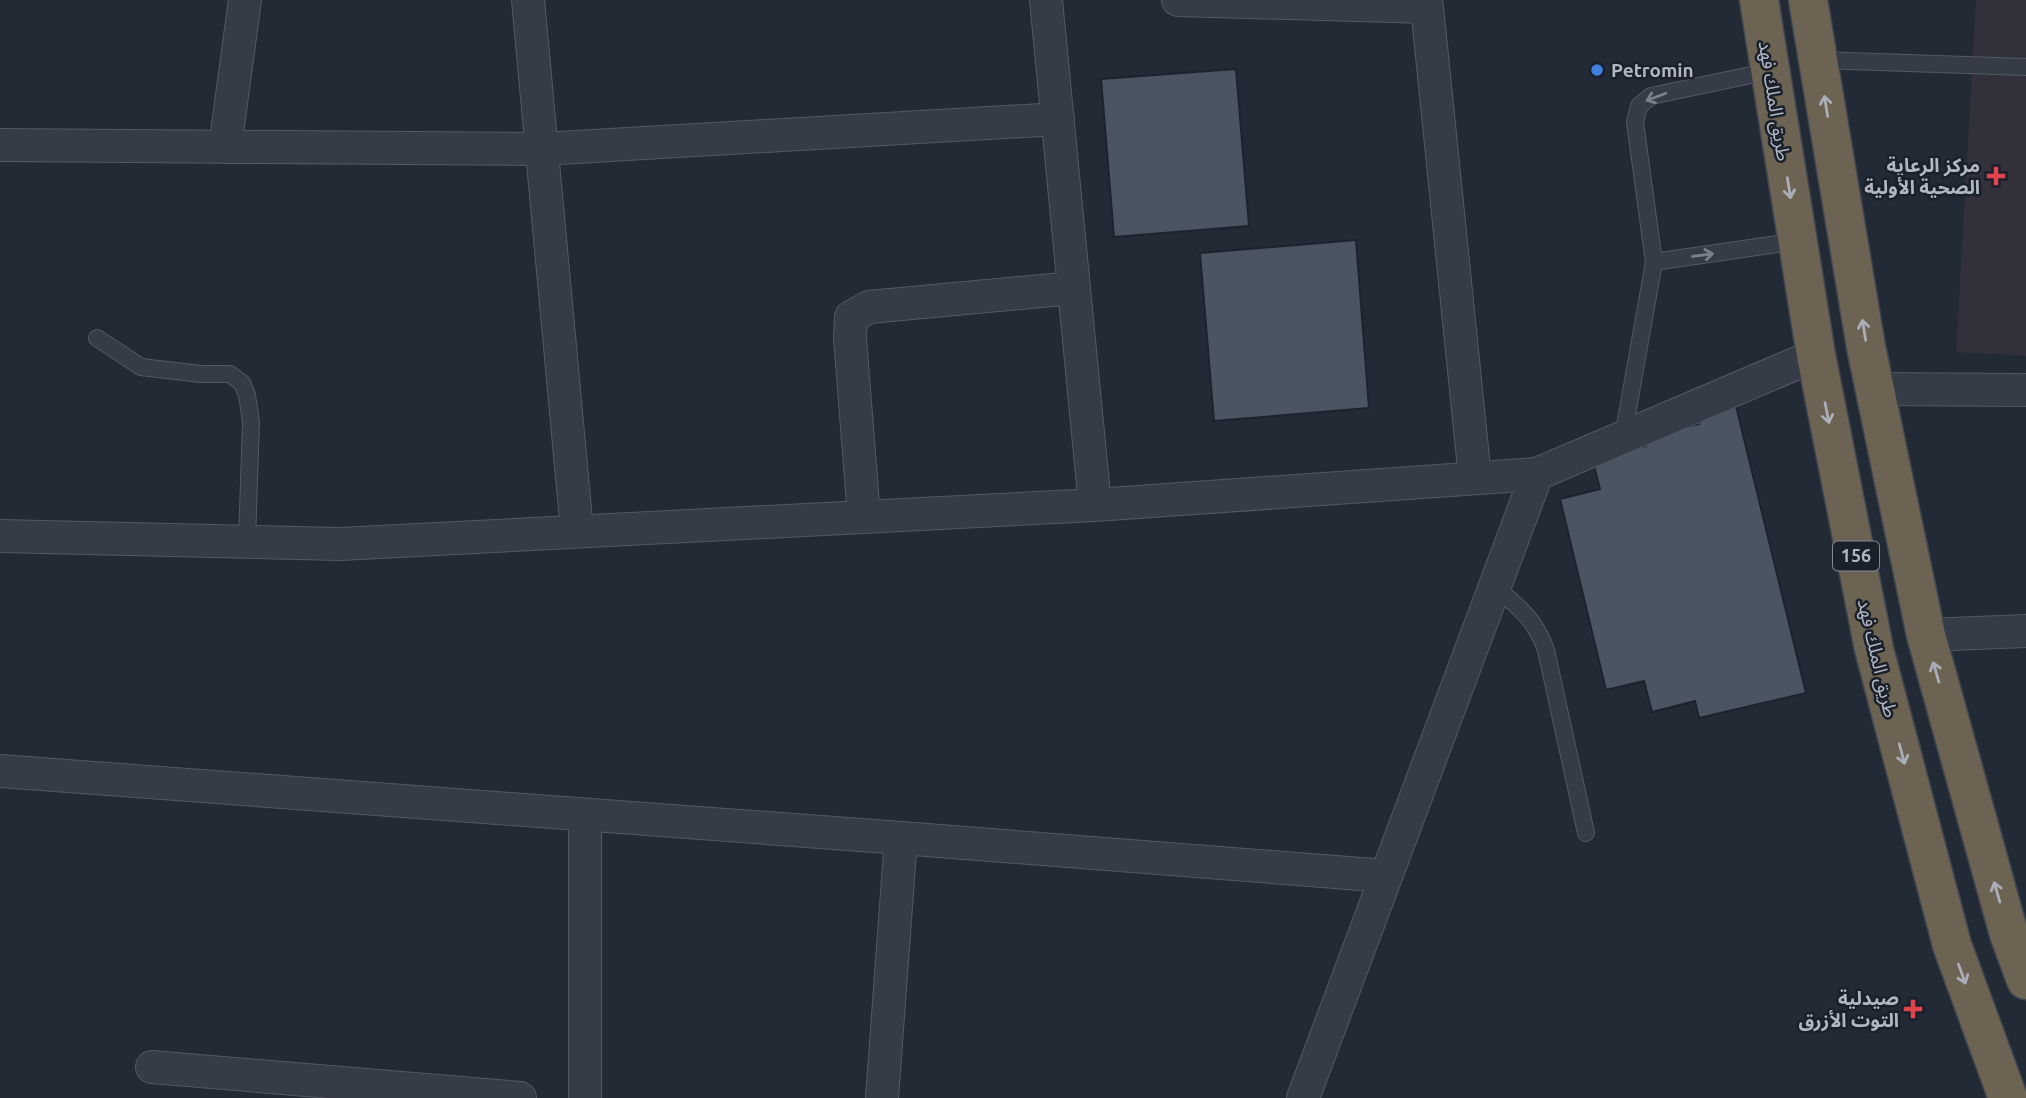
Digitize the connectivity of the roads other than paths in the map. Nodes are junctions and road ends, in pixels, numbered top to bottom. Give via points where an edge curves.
1 (244, 0) edge
2 (528, 0) edge
3 (1046, 0) edge
4 (1178, 0) edge
5 (1759, 0) edge
6 (1808, 0) edge
7 (1429, 3) edge
8 (1819, 60) junction
9 (2026, 67) edge
10 (1770, 71) junction
11 (1058, 119) junction
12 (0, 145) edge
13 (225, 147) junction
14 (542, 149) junction
15 (1798, 241) junction
16 (1654, 262) junction
17 (1074, 288) junction
18 (97, 338) dead end
19 (1816, 355) junction
20 (1875, 389) junction
21 (2026, 390) edge
22 (1623, 438) junction
23 (1537, 474) junction
24 (1475, 478) junction
25 (1095, 505) junction
26 (864, 517) junction
27 (577, 531) junction
28 (0, 536) edge
29 (247, 541) junction
30 (1495, 587) junction
31 (2026, 631) edge
32 (1926, 635) junction
33 (0, 771) edge
34 (585, 815) junction
35 (1586, 833) dead end
36 (901, 838) junction
37 (1387, 876) junction
38 (2022, 958) edge
39 (152, 1067) dead end
40 (520, 1098) edge
41 (585, 1098) edge
42 (882, 1098) edge
43 (1303, 1098) edge
44 (2008, 1098) edge

1 - 13 street
2 - 14 street
3 - 11 street
4 - 7 street
5 - 10 highway, طريق الملك فهد / 156
6 - 8 highway, 156
7 - 24 street
8 - 9 lane
20 -> 8 highway, 156
10 -> 15 highway, طريق الملك فهد / 156
10 -> 16 lane via 1651,96 1639,106 1635,122
11 - 14 street
11 - 17 street
12 - 13 street
13 - 14 street
14 - 27 street
16 -> 15 lane
15 - 19 highway, طريق الملك فهد / 156
16 - 22 lane
17 - 25 street
17 - 26 street via 869,307 851,317
18 - 29 lane via 141,367 230,374 242,383 251,422
19 - 22 street
19 -> 44 highway, طريق الملك فهد / 156 via 1874,649 1952,945
20 - 21 street
20 - 32 highway, 156
22 - 23 street
23 - 24 street
23 - 30 street
24 - 25 street
25 - 26 street
26 - 27 street
27 - 29 street via 340,544
28 - 29 street
30 - 35 lane via 1527,614 1539,631
30 - 37 street
31 - 32 street
38 -> 32 highway, 156
33 - 34 street
34 - 36 street
34 - 41 street
36 - 37 street
36 - 42 street
37 - 43 street
39 - 40 street

